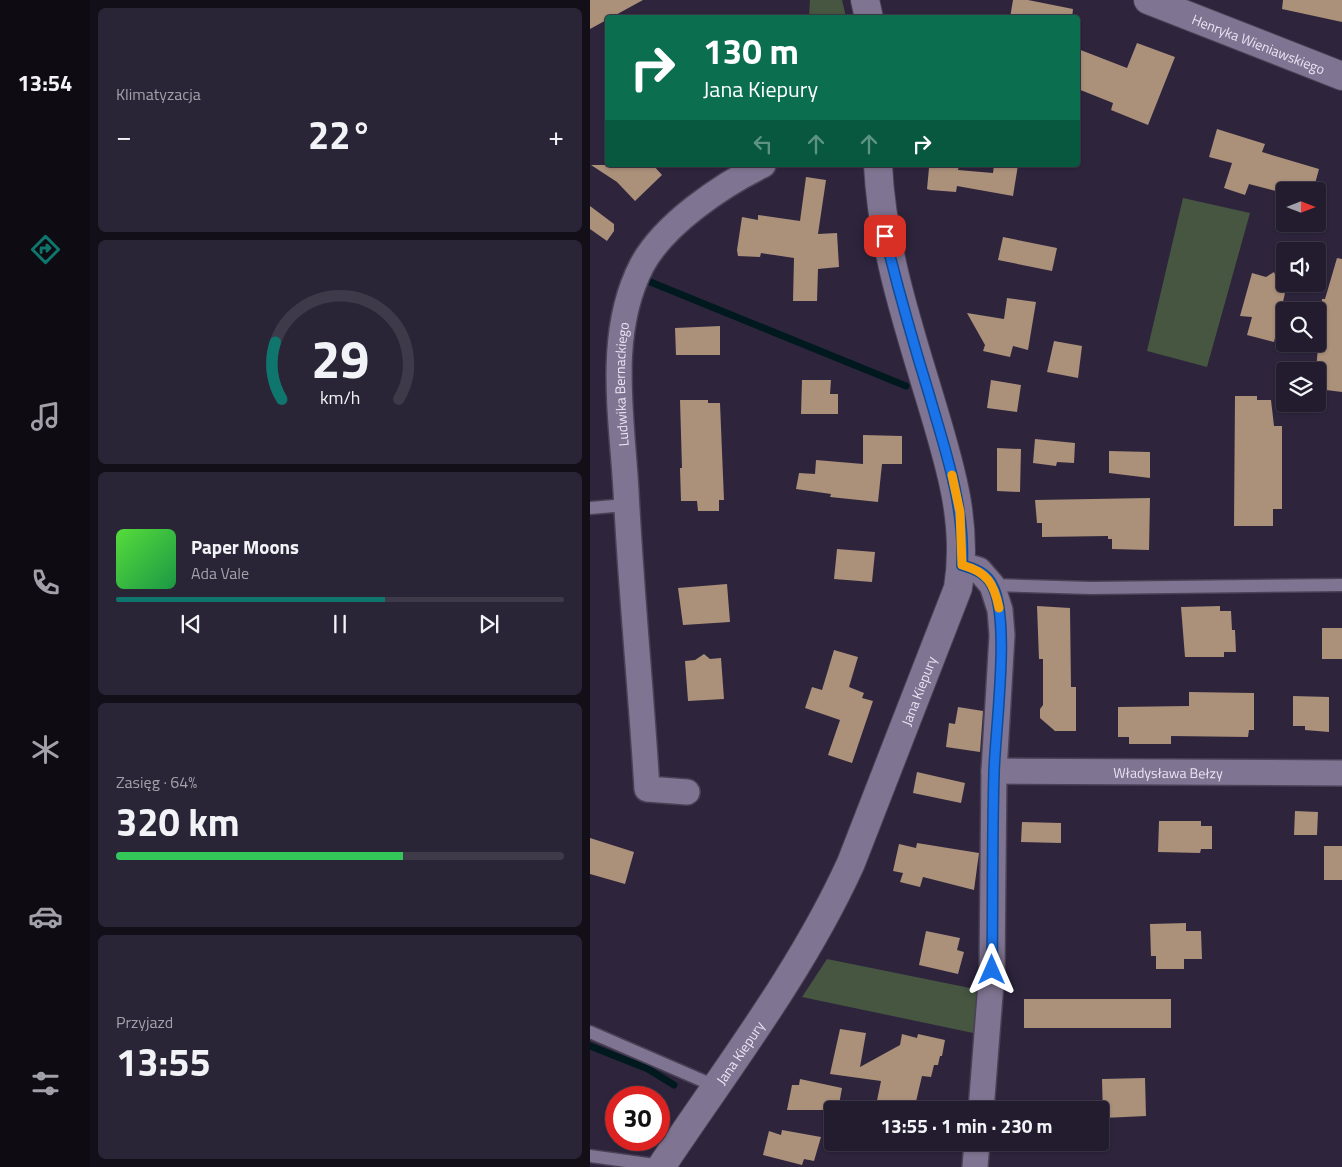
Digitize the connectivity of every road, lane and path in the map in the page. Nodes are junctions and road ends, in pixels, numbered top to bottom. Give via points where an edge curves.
1 (866, 0) edge
2 (1148, 0) edge
3 (868, 15) edge
4 (1342, 76) edge
5 (760, 167) edge
6 (878, 167) edge
7 (626, 505) junction
8 (590, 508) edge
9 (962, 565) junction
10 (992, 585) junction
11 (1342, 585) edge
12 (994, 771) junction
13 (1342, 773) edge
14 (687, 792) dead end
15 (590, 1032) edge
16 (715, 1086) junction
17 (982, 1101) edge
18 (976, 1151) edge
19 (590, 1156) edge
20 (662, 1167) edge
21 (975, 1167) edge

1 - 3 street
2 - 4 street, Henryka Wieniawskiego
5 - 7 street, Ludwika Bernackiego via 682,218 643,264 629,296 620,352
6 - 9 street, Jana Kiepury via 880,201 892,265 955,488 962,536
7 - 8 lane
7 - 14 street, Ludwika Bernackiego via 647,789
9 - 10 street via 979,570
9 - 16 street, Jana Kiepury via 958,588 833,902 794,968
10 - 11 lane via 1091,588
10 - 12 street via 1000,610 1002,635
12 - 13 street, Władysława Bełzy
12 - 17 street via 992,970
15 - 16 lane
16 - 20 street, Jana Kiepury
18 - 21 street
19 - 20 lane

